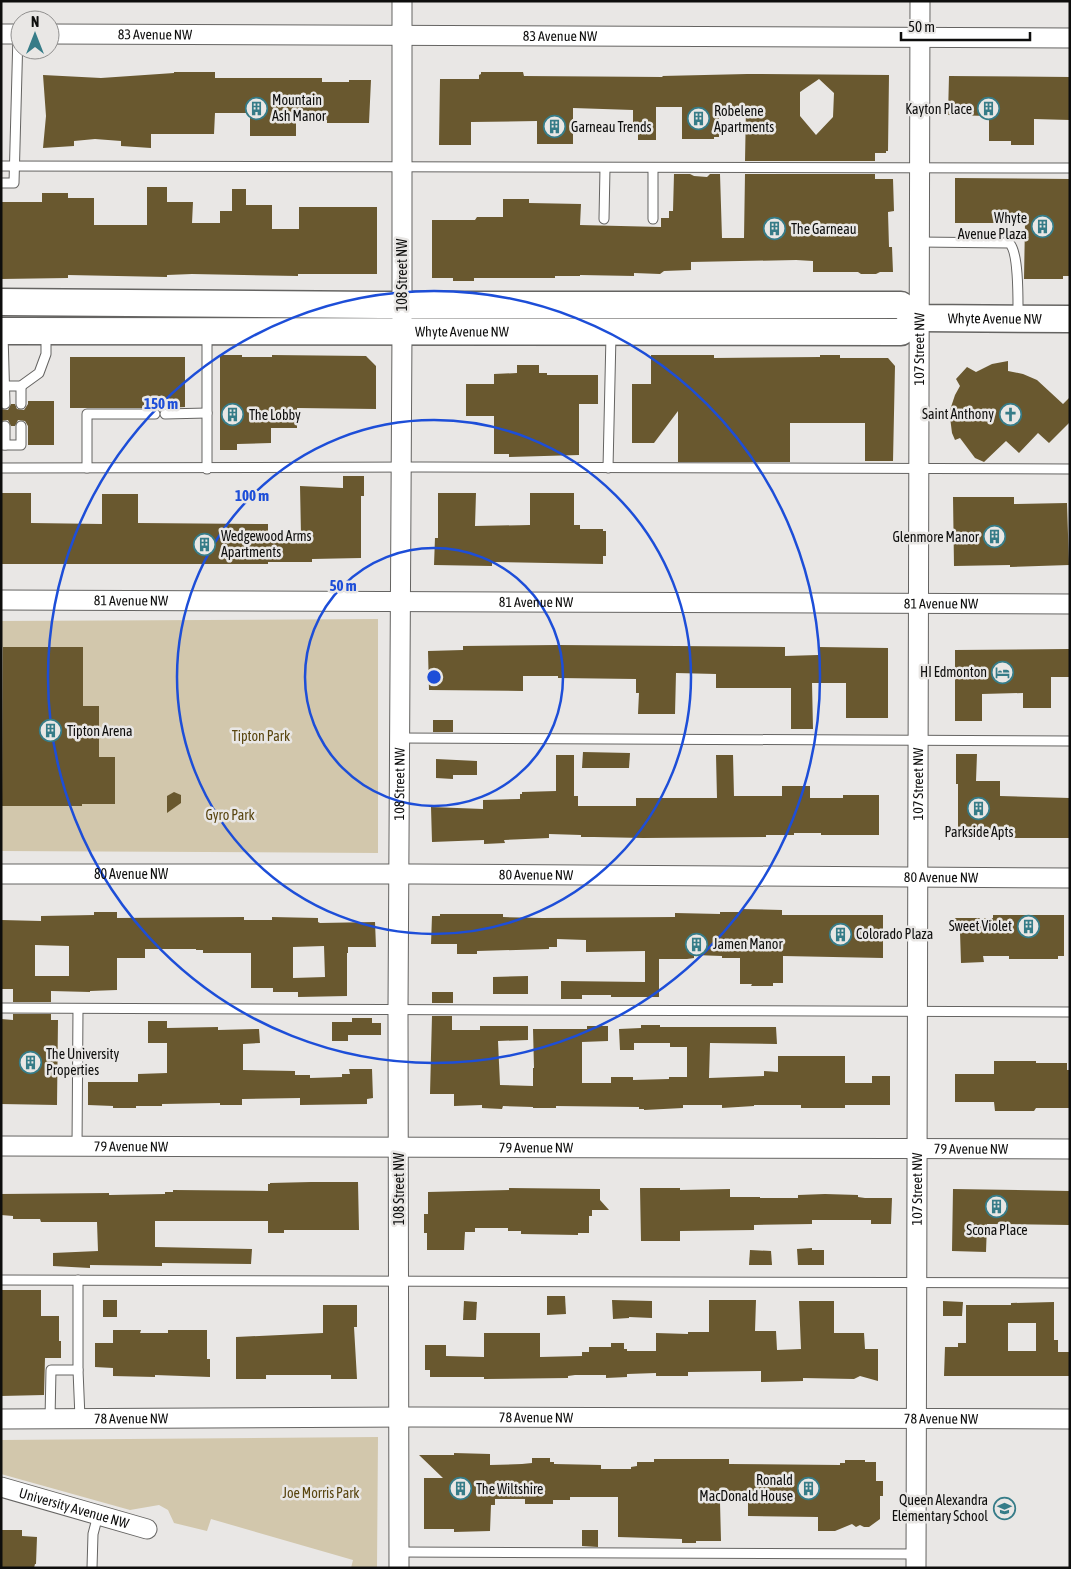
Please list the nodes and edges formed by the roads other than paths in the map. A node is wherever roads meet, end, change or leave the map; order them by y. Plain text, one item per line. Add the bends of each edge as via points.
1 (402, 1) edge
2 (920, 1) edge
3 (60, 34) edge
4 (402, 36) junction
5 (920, 38) junction
6 (1070, 38) edge
7 (13, 60) edge
8 (1, 166) edge
9 (14, 166) junction
10 (402, 167) junction
11 (919, 167) junction
12 (605, 168) junction
13 (653, 168) junction
14 (1070, 168) edge
15 (1, 184) edge
16 (604, 219) dead end
17 (653, 219) dead end
18 (919, 242) junction
19 (1, 302) edge
20 (402, 305) junction
21 (611, 318) junction
22 (919, 318) junction
23 (1018, 318) junction
24 (1070, 319) edge
25 (2, 331) edge
26 (46, 331) junction
27 (207, 331) junction
28 (402, 331) junction
29 (3, 386) edge
30 (21, 386) junction
31 (4, 404) dead end
32 (21, 404) dead end
33 (207, 413) junction
34 (155, 414) dead end
35 (165, 414) dead end
36 (4, 426) dead end
37 (21, 426) dead end
38 (3, 445) edge
39 (401, 467) junction
40 (1, 468) edge
41 (87, 468) junction
42 (608, 468) junction
43 (207, 469) junction
44 (919, 469) junction
45 (1070, 470) edge
46 (1, 600) edge
47 (400, 602) junction
48 (919, 604) junction
49 (1070, 604) edge
50 (400, 738) junction
51 (919, 741) junction
52 (1070, 741) edge
53 (1, 874) edge
54 (400, 874) junction
55 (918, 878) junction
56 (1070, 878) edge
57 (1, 1008) edge
58 (78, 1009) junction
59 (398, 1010) junction
60 (918, 1012) junction
61 (1070, 1012) edge
62 (1, 1146) edge
63 (77, 1146) junction
64 (399, 1148) junction
65 (917, 1149) junction
66 (1070, 1149) edge
67 (1, 1280) edge
68 (78, 1280) junction
69 (399, 1282) junction
70 (917, 1283) junction
71 (1070, 1283) edge
72 (78, 1370) junction
73 (399, 1417) junction
74 (80, 1418) junction
75 (1, 1419) edge
76 (50, 1419) junction
77 (916, 1419) junction
78 (1070, 1419) edge
79 (1, 1487) edge
80 (98, 1515) junction
81 (147, 1529) dead end
82 (399, 1560) edge
83 (916, 1561) edge
84 (92, 1568) edge

1 - 4 street, 108 Street NW
2 - 5 street, 107 Street NW
3 - 4 street, 83 Avenue NW
4 - 5 street, 83 Avenue NW
4 - 10 street, 108 Street NW
5 - 6 street, 83 Avenue NW
5 - 11 street, 107 Street NW
7 - 9 lane
8 - 9 lane
9 - 10 lane
9 - 15 lane via 14,183
10 - 12 lane
10 - 20 street, 108 Street NW
11 - 13 lane
11 - 14 lane
11 - 18 street, 107 Street NW
12 - 13 lane
12 - 16 lane
13 - 17 lane
18 - 22 street, 107 Street NW
18 - 23 lane via 1013,246
19 - 20 main road, Whyte Avenue NW
20 - 21 main road, Whyte Avenue NW
20 - 28 street, 108 Street NW
21 - 22 main road, Whyte Avenue NW via 900,305
21 - 28 main road, Whyte Avenue NW
21 - 42 lane
22 - 23 main road, Whyte Avenue NW
22 - 44 street, 107 Street NW
23 - 24 main road, Whyte Avenue NW
25 - 26 main road, Whyte Avenue NW
25 - 29 lane
26 - 27 main road, Whyte Avenue NW
26 - 30 lane via 46,354 39,373
27 - 28 main road, Whyte Avenue NW
27 - 33 lane
28 - 39 street, 108 Street NW
29 - 30 lane
29 - 31 lane
30 - 32 lane
33 - 35 lane
33 - 43 lane
34 - 41 lane via 87,414
36 - 38 lane
37 - 38 lane via 21,445
39 - 42 lane
39 - 43 lane
39 - 47 street, 108 Street NW
40 - 41 lane
41 - 43 lane
42 - 44 lane
44 - 45 lane
44 - 48 street, 107 Street NW
46 - 47 street, 81 Avenue NW
47 - 48 street, 81 Avenue NW
47 - 50 street, 108 Street NW
48 - 49 street, 81 Avenue NW
48 - 51 street, 107 Street NW
50 - 51 lane
50 - 54 street, 108 Street NW
51 - 52 lane
51 - 55 street, 107 Street NW
53 - 54 street, 80 Avenue NW
54 - 55 street, 80 Avenue NW
54 - 59 street, 108 Street NW
55 - 56 street, 80 Avenue NW
55 - 60 street, 107 Street NW
57 - 58 lane
58 - 59 lane
58 - 63 lane
59 - 60 lane
59 - 64 street, 108 Street NW
60 - 61 lane
60 - 65 street, 107 Street NW
62 - 63 street, 79 Avenue NW
63 - 64 street, 79 Avenue NW
64 - 65 street, 79 Avenue NW
64 - 69 street, 108 Street NW
65 - 66 street, 79 Avenue NW
65 - 70 street, 107 Street NW
67 - 68 lane
68 - 69 lane
68 - 72 lane
69 - 70 lane
69 - 73 street, 108 Street NW
70 - 71 lane
70 - 77 street, 107 Street NW
72 - 74 lane
72 - 76 lane via 52,1370
73 - 74 street, 78 Avenue NW
73 - 77 street, 78 Avenue NW
73 - 82 street, 108 Street NW
74 - 76 street, 78 Avenue NW
75 - 76 street, 78 Avenue NW
77 - 78 street, 78 Avenue NW
77 - 83 street, 107 Street NW
79 - 80 street, University Avenue NW
80 - 81 street, University Avenue NW
80 - 84 lane via 92,1541
82 - 83 lane

